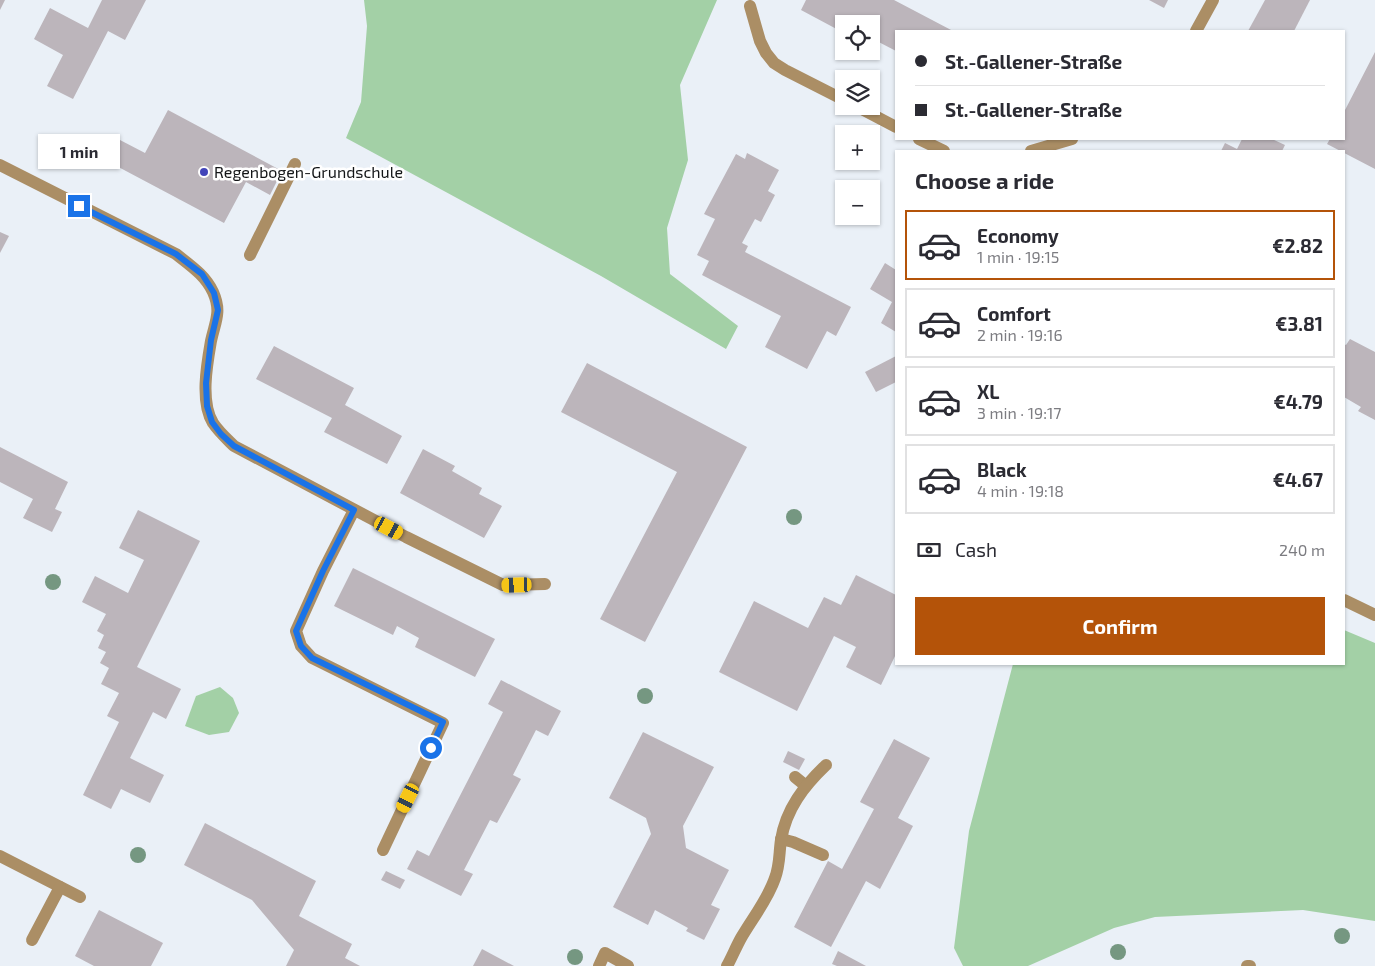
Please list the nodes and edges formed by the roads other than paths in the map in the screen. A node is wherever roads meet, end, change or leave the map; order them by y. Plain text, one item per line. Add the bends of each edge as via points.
1 (1213, 0) edge
2 (750, 6) dead end
3 (1197, 30) edge
4 (835, 95) edge
5 (873, 115) edge
6 (895, 126) edge
7 (921, 140) edge
8 (1069, 140) edge
9 (942, 150) edge
10 (1034, 150) edge
11 (295, 164) dead end
12 (0, 165) edge
13 (250, 255) dead end
14 (354, 510) junction
15 (545, 584) dead end
16 (1345, 601) edge
17 (1375, 616) edge
18 (826, 765) dead end
19 (795, 777) dead end
20 (806, 786) junction
21 (781, 839) junction
22 (383, 850) dead end
23 (823, 855) dead end
24 (0, 856) edge
25 (60, 887) junction
26 (80, 897) dead end
27 (32, 940) dead end
28 (599, 966) edge
29 (628, 966) edge
30 (727, 966) edge

1 - 3 street
2 - 4 street via 760,42 774,62
5 - 6 street
7 - 9 street
8 - 10 street
11 - 13 street
12 - 14 street via 176,254 202,274 214,293 218,310 206,383 207,406 212,422 234,446
14 - 15 street via 503,586
14 - 22 street via 296,631 301,646 312,658 443,722
16 - 17 street
18 - 20 street
19 - 20 street
20 - 21 street via 795,801
21 - 23 street
21 - 30 street via 775,880
24 - 25 street
25 - 26 street
25 - 27 street
28 - 29 street via 605,954

